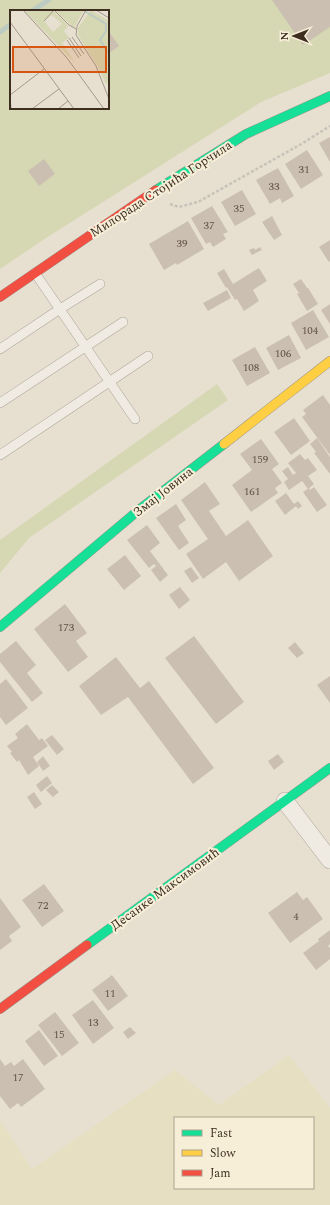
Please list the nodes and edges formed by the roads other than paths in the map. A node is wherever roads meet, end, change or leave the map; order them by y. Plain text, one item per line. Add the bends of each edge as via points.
1 (330, 96) edge
2 (35, 273) junction
3 (100, 284) dead end
4 (0, 297) edge
5 (60, 309) junction
6 (123, 322) dead end
7 (85, 346) junction
8 (0, 349) edge
9 (148, 356) dead end
10 (330, 361) edge
11 (109, 382) junction
12 (0, 403) edge
13 (135, 419) dead end
14 (0, 455) edge
15 (0, 628) edge
16 (330, 768) edge
17 (286, 801) junction
18 (330, 860) edge
19 (0, 1009) edge

1 - 2 street, Милорада Стојића Горчила via 246,134 163,185
2 - 4 street, Милорада Стојића Горчила
2 - 5 lane
3 - 5 lane
5 - 7 lane
5 - 8 lane
6 - 7 lane
7 - 11 lane
7 - 12 lane
9 - 11 lane
10 - 15 street, Змај Јовина via 140,509
11 - 13 lane
11 - 14 lane
16 - 17 street, Десанке Максимовић
17 - 18 street
17 - 19 street, Десанке Максимовић

